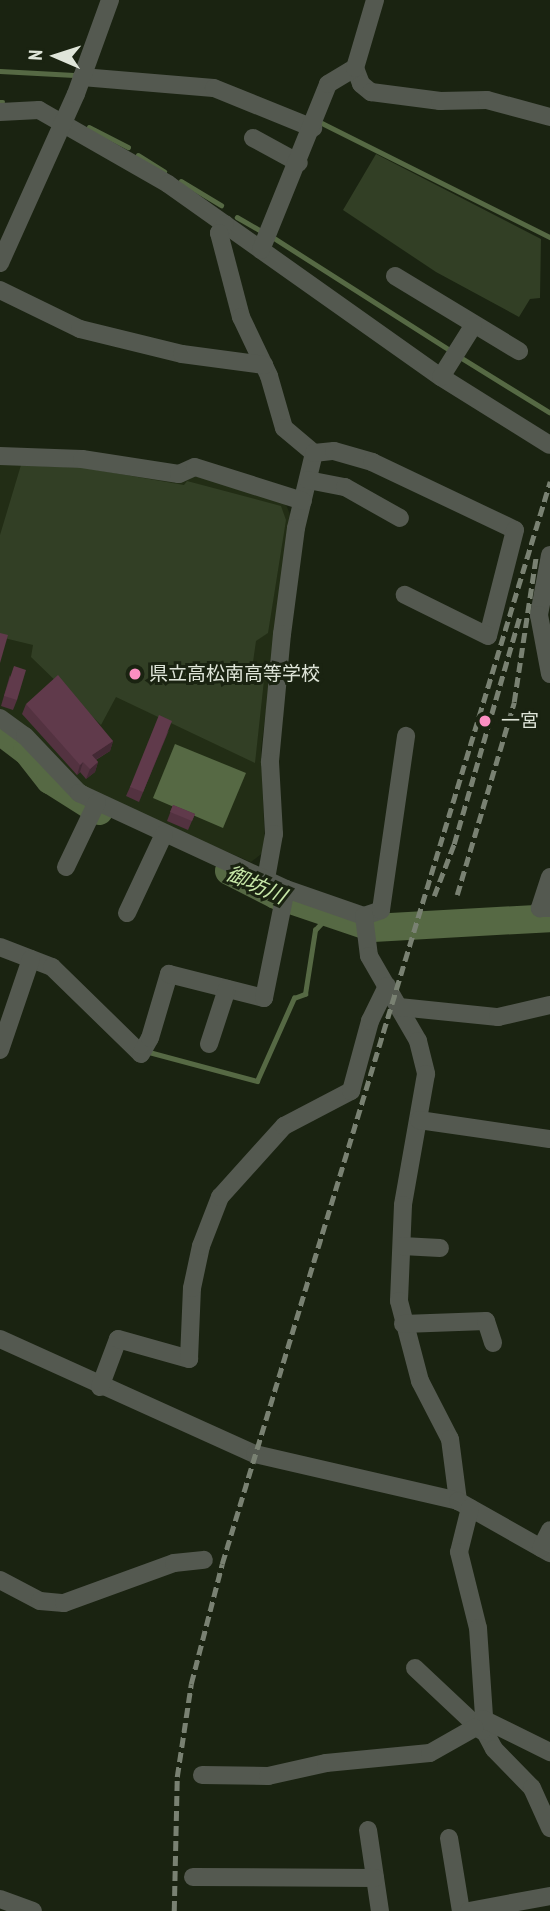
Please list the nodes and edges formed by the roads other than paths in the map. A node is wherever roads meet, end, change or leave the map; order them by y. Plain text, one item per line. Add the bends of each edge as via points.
1 (110, 0) edge
2 (375, 0) edge
3 (355, 68) junction
4 (82, 77) junction
5 (0, 112) edge
6 (550, 117) edge
7 (62, 123) junction
8 (313, 128) junction
9 (253, 138) dead end
10 (299, 163) junction
11 (225, 224) junction
12 (261, 250) junction
13 (0, 263) edge
14 (396, 276) dead end
15 (0, 290) edge
16 (473, 326) junction
17 (519, 351) dead end
18 (264, 365) junction
19 (441, 377) junction
20 (550, 445) edge
21 (314, 453) junction
22 (0, 456) edge
23 (308, 480) junction
24 (303, 501) junction
25 (400, 518) dead end
26 (550, 555) edge
27 (405, 595) dead end
28 (550, 674) edge
29 (0, 718) edge
30 (406, 736) dead end
31 (95, 808) junction
32 (161, 839) junction
33 (66, 867) dead end
34 (550, 877) edge
35 (266, 879) junction
36 (285, 896) junction
37 (550, 908) edge
38 (127, 913) dead end
39 (365, 921) junction
40 (0, 947) edge
41 (31, 959) junction
42 (387, 986) junction
43 (226, 989) junction
44 (550, 1005) edge
45 (399, 1007) junction
46 (7, 1008) edge
47 (209, 1044) dead end
48 (0, 1050) edge
49 (419, 1120) junction
50 (550, 1131) edge
51 (550, 1139) edge
52 (402, 1246) junction
53 (440, 1248) dead end
54 (403, 1324) junction
55 (0, 1339) edge
56 (493, 1343) dead end
57 (100, 1387) junction
58 (464, 1504) junction
59 (550, 1530) edge
60 (546, 1551) edge
61 (204, 1560) dead end
62 (0, 1580) edge
63 (415, 1668) dead end
64 (481, 1726) junction
65 (550, 1752) edge
66 (202, 1776) dead end
67 (550, 1828) edge
68 (368, 1830) dead end
69 (449, 1838) dead end
70 (194, 1877) dead end
71 (375, 1878) junction
72 (550, 1896) edge
73 (0, 1899) edge
74 (33, 1911) edge
75 (380, 1911) edge
76 (461, 1911) edge
77 (469, 1911) edge

1 - 4 street
2 - 3 street
3 - 6 street via 371,92 440,101 487,100
3 - 8 street via 328,84
4 - 7 street
4 - 8 street via 214,88
5 - 7 street via 39,110
7 - 11 street via 168,184
7 - 13 street
8 - 10 street
9 - 10 street
10 - 12 street
11 - 12 street
11 - 18 street via 219,233 241,317
12 - 19 street
14 - 16 street
15 - 18 street via 80,329 182,354
16 - 17 street
16 - 19 street
18 - 21 street via 284,428
19 - 20 street
21 - 23 street
21 - 27 street via 334,451 372,462 515,530 488,636
22 - 24 street via 82,459 179,474 195,467
23 - 24 street
23 - 25 street via 345,487
24 - 35 street via 282,634 271,762 274,834
26 - 28 street via 538,615
29 - 31 street via 26,736
30 - 39 street via 381,910
31 - 32 street
31 - 33 street
32 - 35 street
32 - 38 street
34 - 37 street via 540,908
35 - 36 street
36 - 39 street
36 - 43 street via 264,998
39 - 42 street via 369,956
40 - 41 street
41 - 43 street via 52,967 141,1054 169,974
41 - 46 street
42 - 45 street
42 - 57 street via 370,1021 351,1091 284,1126 220,1197 192,1288 189,1359 118,1339
43 - 47 street
44 - 45 street via 498,1017
45 - 49 street via 418,1041 426,1074
46 - 48 street
49 - 51 street
49 - 52 street via 403,1205
50 - 51 street
52 - 53 street
52 - 54 street via 399,1301
54 - 56 street via 486,1321
54 - 58 street via 420,1381 450,1439
55 - 57 street
57 - 58 street via 163,1410 255,1454
58 - 60 street
58 - 64 street via 459,1552 478,1628
59 - 60 street
61 - 62 street via 174,1563 64,1603 40,1601
63 - 64 street
64 - 65 street
64 - 66 street via 430,1753 326,1763 268,1776
64 - 67 street via 494,1749 532,1788
68 - 71 street
69 - 76 street
70 - 71 street
71 - 75 street
72 - 77 street
73 - 74 street

